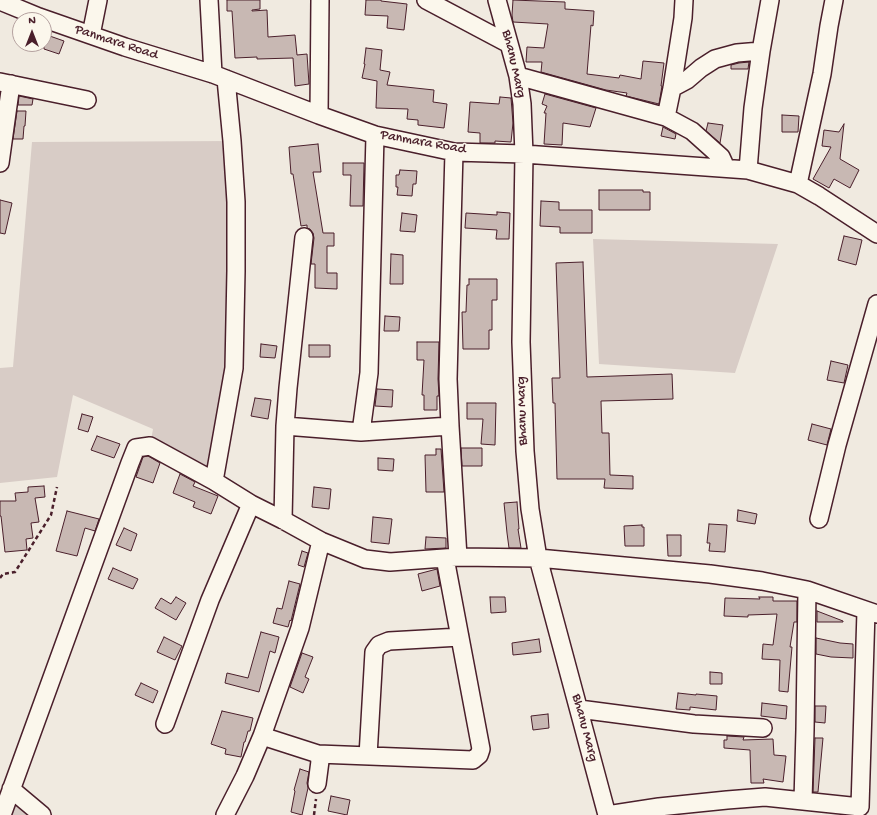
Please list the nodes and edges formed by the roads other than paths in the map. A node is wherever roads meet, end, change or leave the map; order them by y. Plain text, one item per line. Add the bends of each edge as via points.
1 (98, 0) edge
2 (208, 0) edge
3 (320, 0) edge
4 (426, 0) edge
5 (497, 0) edge
6 (684, 0) edge
7 (770, 0) edge
8 (834, 0) edge
9 (0, 1) edge
10 (39, 8) edge
11 (91, 35) junction
12 (509, 44) junction
13 (761, 51) junction
14 (220, 76) junction
15 (518, 76) junction
16 (5, 83) edge
17 (672, 88) junction
18 (87, 100) dead end
19 (319, 115) junction
20 (666, 117) junction
21 (375, 135) junction
22 (454, 152) junction
23 (524, 154) junction
24 (0, 163) edge
25 (726, 168) junction
26 (748, 170) junction
27 (798, 184) junction
28 (877, 234) edge
29 (304, 237) dead end
30 (877, 304) edge
31 (286, 426) junction
32 (450, 426) junction
33 (361, 432) junction
34 (214, 481) junction
35 (251, 504) junction
36 (819, 519) dead end
37 (283, 520) junction
38 (321, 541) junction
39 (451, 558) junction
40 (538, 558) junction
41 (807, 590) junction
42 (872, 612) edge
43 (460, 637) junction
44 (579, 709) junction
45 (165, 724) dead end
46 (763, 728) dead end
47 (262, 736) junction
48 (318, 754) junction
49 (368, 756) junction
50 (317, 784) dead end
51 (11, 789) junction
52 (803, 801) junction
53 (2, 815) edge
54 (42, 815) edge
55 (225, 815) edge
56 (607, 815) edge

1 - 11 street
2 - 14 street
3 - 19 street
4 - 12 street
5 - 12 street, Bhanu Marg
6 - 17 street
7 - 13 street
8 - 27 street via 822,74
9 - 10 street, Panmara Road
10 - 11 street, Panmara Road
11 - 14 street, Panmara Road
12 - 15 street, Bhanu Marg
13 - 17 street via 715,59
13 - 26 street
14 - 19 street, Panmara Road
14 - 34 street via 232,141 236,202 236,271 234,368
15 - 20 street
15 - 23 street, Bhanu Marg
16 - 18 street
16 - 24 street
17 - 20 street
19 - 21 street, Panmara Road
20 - 25 street via 692,131 721,157
21 - 22 street, Panmara Road
21 - 33 street via 369,373
22 - 23 street, Panmara Road
22 - 32 street via 448,378
23 - 25 street, Panmara Road
23 - 40 street, Bhanu Marg via 521,342 525,451 530,509
25 - 26 street, Panmara Road
26 - 27 street, Panmara Road
27 - 28 street, Panmara Road
29 - 31 street
30 - 36 street
31 - 33 street
31 - 37 street
32 - 33 street
32 - 39 street
34 - 35 street
34 - 51 street via 150,446 136,448
35 - 37 street
35 - 45 street via 210,600
37 - 38 street
38 - 39 street via 365,559 390,562
38 - 47 street via 300,628
39 - 40 street
39 - 43 street
40 - 41 street via 710,574
40 - 44 street, Bhanu Marg
41 - 42 street
41 - 52 street
42 - 52 street via 860,807
43 - 49 street via 389,641 379,644 374,652
43 - 49 street via 481,749 479,755 474,760
44 - 46 street via 694,724
44 - 56 street, Bhanu Marg
47 - 48 street
47 - 55 street
48 - 49 street
48 - 50 street via 320,761
51 - 53 street
51 - 54 street
52 - 56 street via 765,797 659,807

